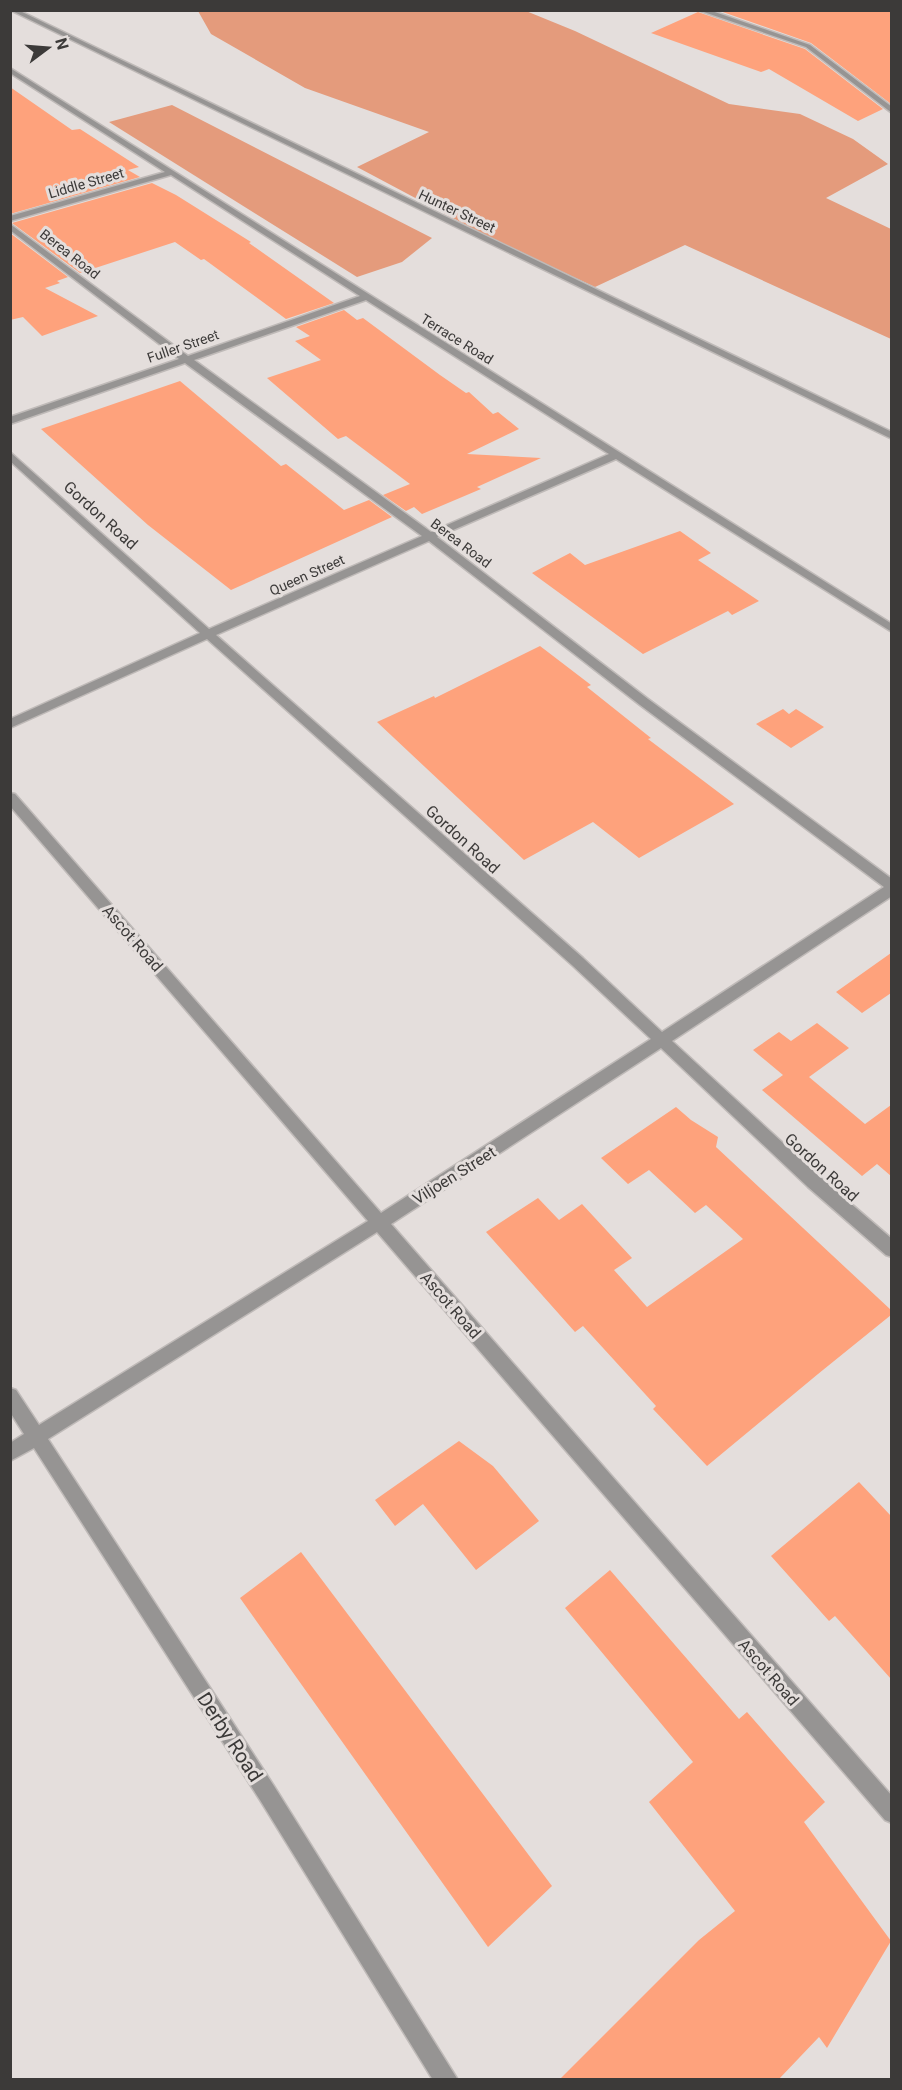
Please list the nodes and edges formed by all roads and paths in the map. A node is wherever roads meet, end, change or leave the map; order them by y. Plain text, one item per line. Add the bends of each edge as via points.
1 (12, 10) edge
2 (701, 10) edge
3 (10, 70) edge
4 (891, 111) edge
5 (170, 173) junction
6 (10, 219) edge
7 (10, 226) edge
8 (365, 297) junction
9 (188, 359) junction
10 (10, 421) edge
11 (891, 436) edge
12 (10, 455) edge
13 (616, 455) junction
14 (430, 537) junction
15 (891, 629) edge
16 (208, 634) junction
17 (10, 724) edge
18 (10, 797) edge
19 (891, 887) edge
20 (661, 1040) junction
21 (380, 1222) junction
22 (891, 1251) edge
23 (10, 1396) edge
24 (36, 1437) junction
25 (10, 1453) edge
26 (891, 1813) edge
27 (447, 2079) edge

1 - 11 street, Hunter Street
2 - 4 street via 808,46
3 - 5 street, Terrace Road
5 - 6 street, Liddle Street
5 - 8 street, Terrace Road
7 - 9 street, Berea Road
8 - 9 street, Fuller Street
8 - 13 street, Terrace Road
9 - 10 street, Fuller Street
9 - 14 street, Berea Road
12 - 16 street, Gordon Road
13 - 14 street, Queen Street
13 - 15 street, Terrace Road
14 - 16 street, Queen Street
14 - 19 street, Berea Road
16 - 17 street, Queen Street
16 - 20 street, Gordon Road
18 - 21 street, Ascot Road
19 - 20 street, Viljoen Street
20 - 21 street, Viljoen Street
20 - 22 street, Gordon Road
21 - 24 street, Viljoen Street
21 - 26 street, Ascot Road
23 - 24 street, Derby Road
24 - 25 street, Viljoen Street
24 - 27 street, Derby Road

